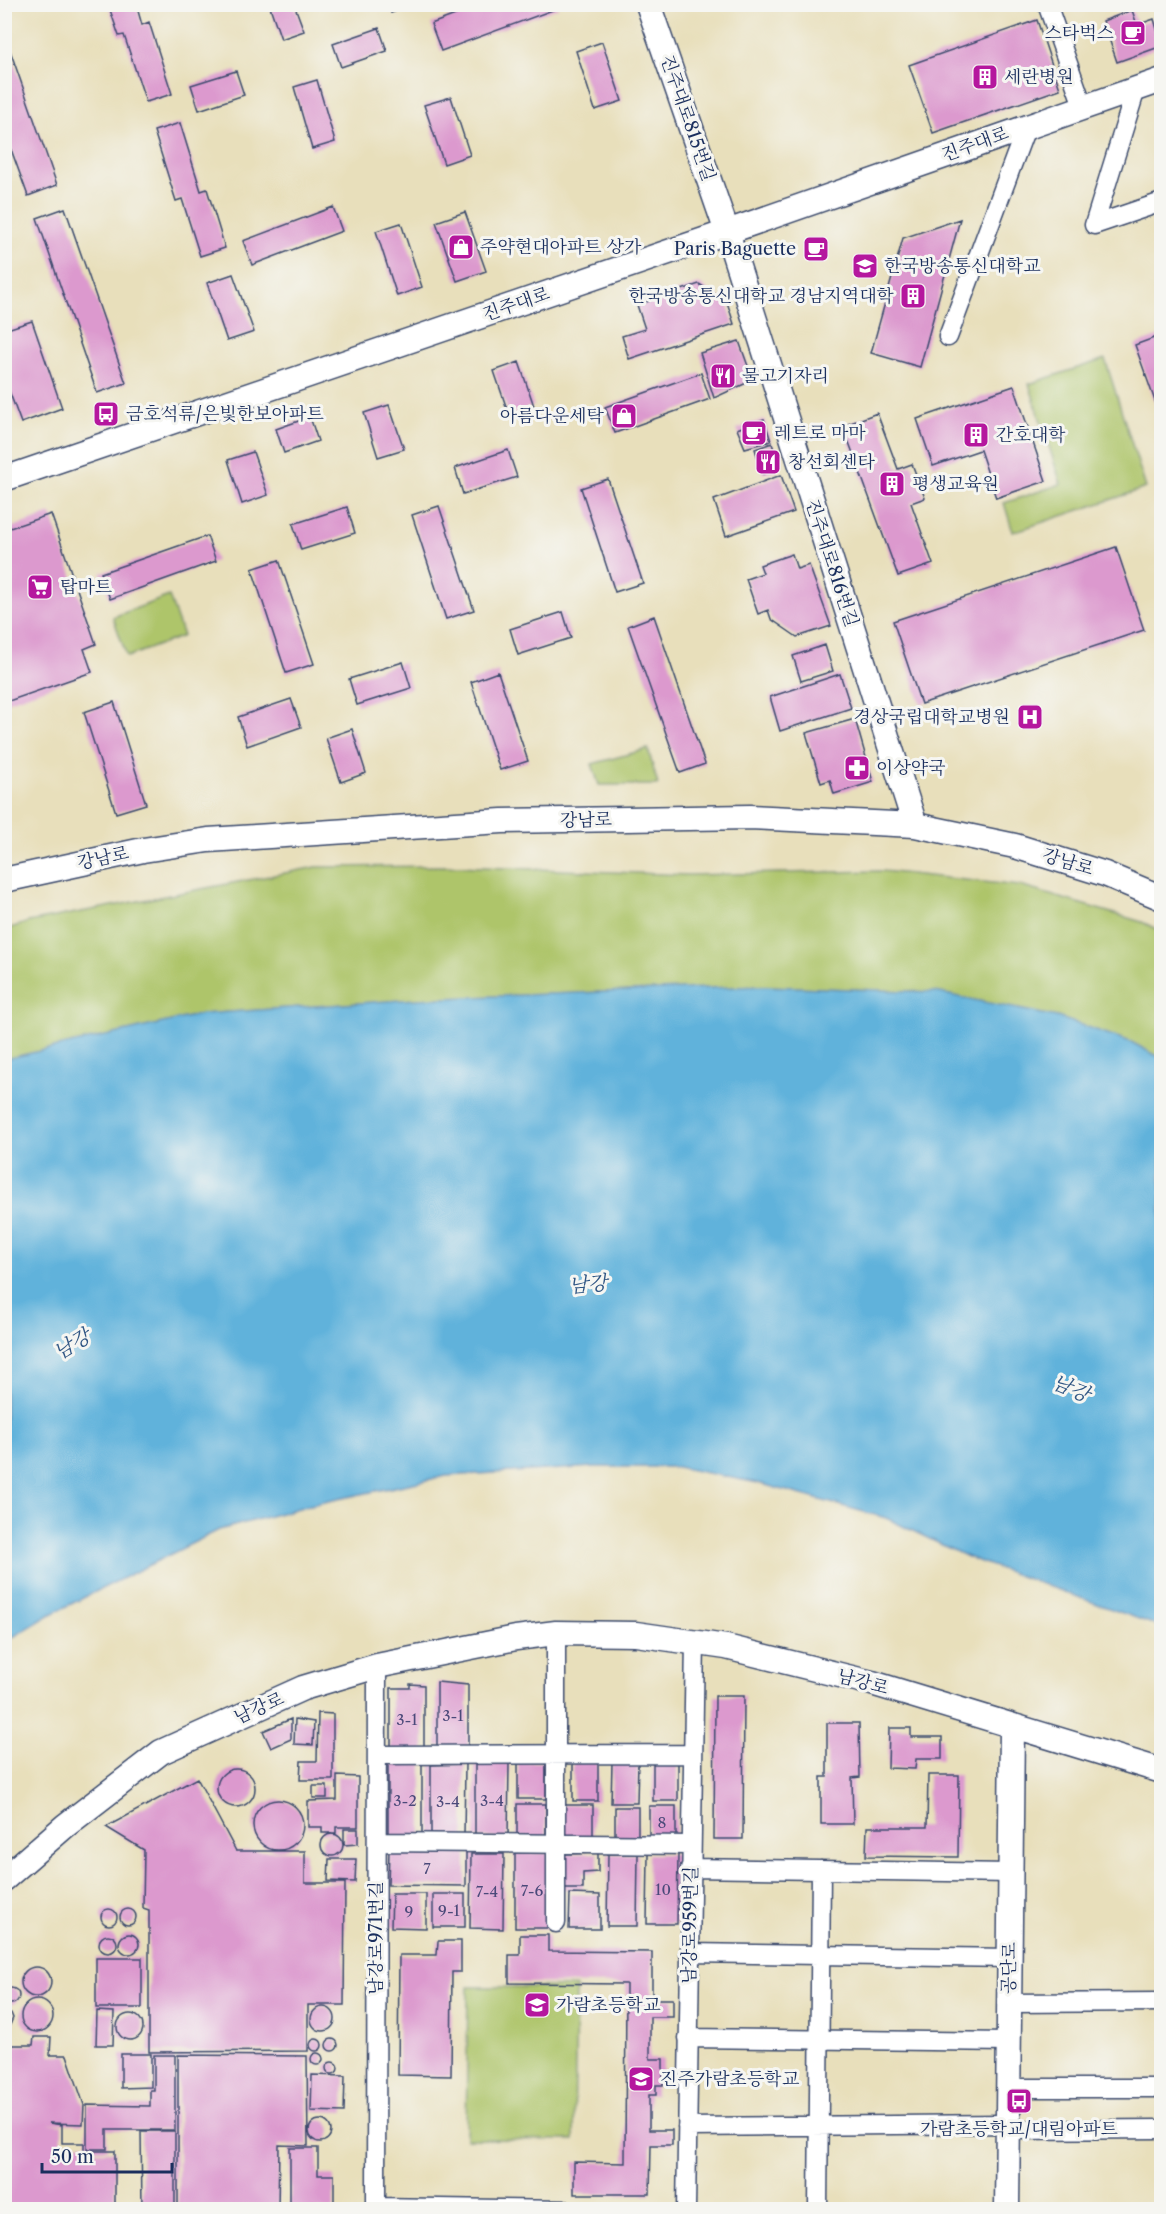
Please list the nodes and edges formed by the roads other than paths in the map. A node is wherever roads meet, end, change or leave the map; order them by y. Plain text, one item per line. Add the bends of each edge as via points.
1 (648, 4) edge
2 (1047, 4) edge
3 (1161, 80) edge
4 (1136, 89) junction
5 (1083, 106) junction
6 (1027, 125) junction
7 (1161, 202) edge
8 (727, 232) junction
9 (948, 337) dead end
10 (4, 479) edge
11 (915, 825) junction
12 (4, 880) edge
13 (1161, 898) edge
14 (556, 1633) junction
15 (695, 1640) junction
16 (377, 1666) junction
17 (1012, 1727) junction
18 (692, 1754) junction
19 (377, 1755) junction
20 (556, 1755) junction
21 (1161, 1771) edge
22 (376, 1842) junction
23 (556, 1844) junction
24 (691, 1845) junction
25 (690, 1868) junction
26 (821, 1870) junction
27 (1010, 1873) junction
28 (4, 1879) edge
29 (556, 1923) dead end
30 (689, 1953) junction
31 (820, 1955) junction
32 (1009, 1958) junction
33 (1161, 2002) edge
34 (1008, 2003) junction
35 (688, 2038) junction
36 (819, 2040) junction
37 (1008, 2042) junction
38 (1007, 2088) junction
39 (1161, 2088) edge
40 (819, 2126) junction
41 (687, 2127) junction
42 (1007, 2127) junction
43 (1161, 2129) edge
44 (376, 2208) edge
45 (564, 2210) edge
46 (686, 2210) edge
47 (818, 2210) edge
48 (1007, 2210) edge

1 - 8 street, 진주대로815번길
2 - 5 street
3 - 4 street, 진주대로
4 - 5 street, 진주대로
4 - 7 street via 1094,225
5 - 6 street, 진주대로
6 - 8 street, 진주대로
6 - 9 street, 진주대로
8 - 10 street, 진주대로
8 - 11 street, 진주대로816번길
11 - 12 street, 강남로 via 750,817 423,825 207,840
11 - 13 street, 강남로 via 1015,846 1104,874
14 - 15 street, 남강로 via 636,1634
14 - 16 street, 남강로
14 - 20 street
15 - 17 street, 남강로 via 872,1683
15 - 18 street, 남강로959번길
16 - 19 street, 남강로971번길
16 - 28 street, 남강로 via 303,1688 161,1752
17 - 21 street, 남강로
17 - 27 street, 공단로
18 - 20 street
18 - 24 street, 남강로959번길
19 - 20 street
19 - 22 street, 남강로971번길
20 - 23 street
22 - 23 street
22 - 44 street, 남강로971번길
23 - 24 street
23 - 29 street
24 - 25 street, 남강로959번길
25 - 26 street
25 - 30 street, 남강로959번길
26 - 27 street
26 - 31 street
27 - 32 street, 공단로
30 - 31 street
30 - 35 street, 남강로959번길
31 - 32 street
31 - 36 street
32 - 34 street, 공단로
33 - 34 street
34 - 37 street, 공단로
35 - 36 street
35 - 41 street, 남강로959번길
36 - 37 street
36 - 40 street
37 - 38 street, 공단로
38 - 39 street
38 - 42 street, 공단로
40 - 41 street
40 - 42 street
40 - 47 street
41 - 46 street, 남강로959번길
42 - 43 street
42 - 48 street, 공단로
44 - 45 street

